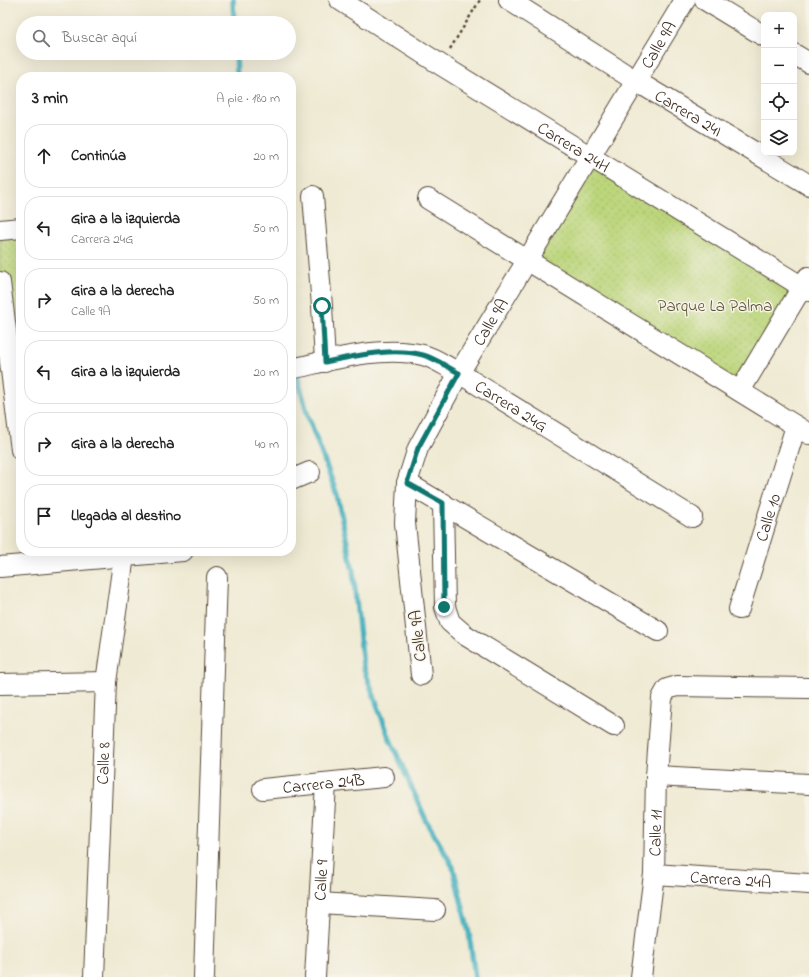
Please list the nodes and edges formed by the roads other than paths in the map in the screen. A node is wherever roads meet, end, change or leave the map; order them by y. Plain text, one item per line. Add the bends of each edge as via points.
1 (340, 0) edge
2 (509, 0) edge
3 (685, 0) edge
4 (705, 0) edge
5 (761, 34) edge
6 (797, 56) edge
7 (809, 63) edge
8 (636, 80) junction
9 (590, 157) junction
10 (809, 185) edge
11 (313, 196) dead end
12 (428, 199) dead end
13 (16, 228) edge
14 (0, 230) edge
15 (528, 260) junction
16 (0, 282) edge
17 (807, 285) edge
18 (325, 362) junction
19 (296, 369) edge
20 (459, 373) junction
21 (740, 392) junction
22 (12, 400) edge
23 (16, 422) edge
24 (802, 430) edge
25 (310, 472) dead end
26 (296, 478) edge
27 (407, 483) junction
28 (443, 503) junction
29 (692, 517) dead end
30 (64, 556) edge
31 (124, 556) edge
32 (34, 557) edge
33 (0, 567) edge
34 (217, 577) dead end
35 (739, 609) dead end
36 (658, 631) dead end
37 (421, 675) dead end
38 (106, 682) junction
39 (0, 684) edge
40 (809, 688) edge
41 (614, 726) dead end
42 (656, 776) junction
43 (384, 777) dead end
44 (326, 783) junction
45 (809, 784) edge
46 (263, 790) dead end
47 (654, 874) junction
48 (809, 884) edge
49 (319, 903) junction
50 (435, 910) dead end
51 (94, 977) edge
52 (204, 977) edge
53 (314, 977) edge
54 (641, 977) edge

1 - 9 street, Carrera 24H
2 - 8 street, Carrera 24I
3 - 8 street, Calle 9A
4 - 5 street
6 - 7 street
8 - 9 street, Calle 9A
8 - 10 street, Carrera 24I
9 - 15 street, Calle 9A
9 - 17 street, Carrera 24H
11 - 18 street
12 - 15 street
13 - 14 street
15 - 20 street, Calle 9A
15 - 21 street
16 - 22 street
17 - 21 street
18 - 19 street, Carrera 24G
18 - 20 street, Carrera 24G via 394,351 424,355
20 - 27 street, Calle 9A via 418,448
20 - 29 street, Carrera 24G
21 - 24 street
22 - 23 street
24 - 35 street, Calle 10
25 - 26 street
27 - 28 street
27 - 37 street, Calle 9A via 405,523
28 - 36 street
28 - 41 street via 444,607 450,622 465,635
30 - 32 street
31 - 38 street, Calle 8
32 - 33 street
34 - 52 street
38 - 39 street
38 - 51 street, Calle 8
40 - 42 street, Calle 11 via 677,686 667,689 662,698
42 - 45 street
42 - 47 street, Calle 11
43 - 44 street, Carrera 24B
44 - 46 street, Carrera 24B
44 - 49 street, Calle 9
47 - 48 street, Carrera 24A
47 - 54 street, Calle 11
49 - 50 street
49 - 53 street, Calle 9

